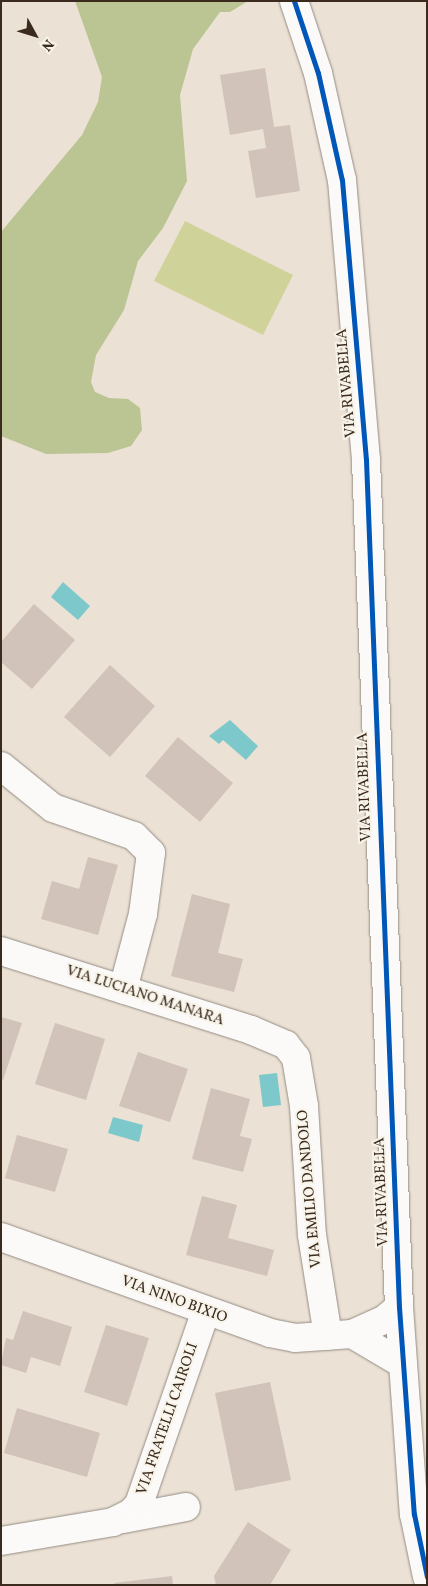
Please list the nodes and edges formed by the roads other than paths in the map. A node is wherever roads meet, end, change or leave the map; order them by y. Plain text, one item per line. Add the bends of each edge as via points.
1 (294, 1) edge
2 (1, 766) edge
3 (1, 951) edge
4 (124, 989) junction
5 (286, 1045) joint
6 (1, 1237) edge
7 (399, 1307) junction
8 (206, 1310) junction
9 (340, 1335) junction
10 (403, 1364) junction
11 (186, 1507) dead end
12 (122, 1519) junction
13 (1, 1541) edge
14 (427, 1577) edge

1 - 7 street, VIA RIVABELLA via 318,73 342,180 366,460
2 - 4 street via 53,808 134,836 152,853 147,895
3 - 4 street, VIA LUCIANO MANARA
4 - 5 street, VIA LUCIANO MANARA
5 - 9 street, VIA EMILIO DANDOLO via 296,1058 304,1106 312,1235
6 - 8 street, VIA NINO BIXIO
7 - 9 street, VIA NINO BIXIO via 385,1319
7 - 10 street, VIA RIVABELLA
8 - 9 street, VIA NINO BIXIO via 270,1333
8 - 12 street, VIA FRATELLI CAIROLI via 139,1504
9 - 10 street, VIA NINO BIXIO
10 - 14 street, VIA RIVABELLA via 414,1514
11 - 12 street
12 - 13 street

